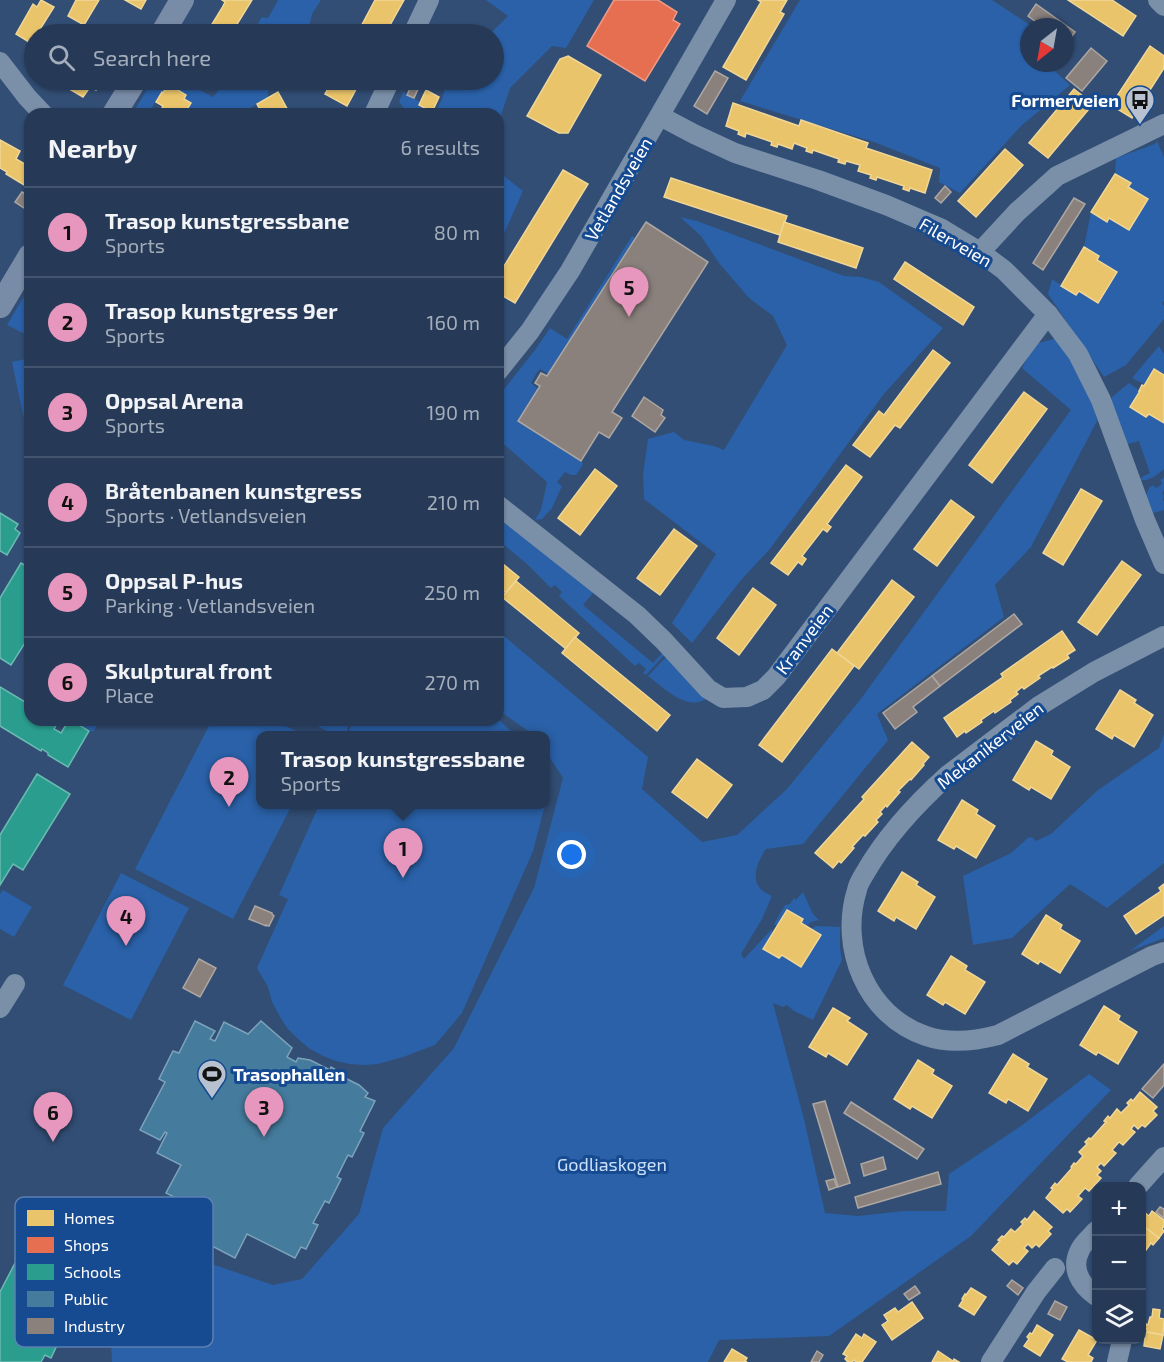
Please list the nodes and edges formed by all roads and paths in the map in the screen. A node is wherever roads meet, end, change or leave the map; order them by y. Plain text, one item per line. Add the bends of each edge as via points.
1 (182, 0) edge
2 (429, 0) edge
3 (726, 0) edge
4 (1158, 0) edge
5 (1164, 6) edge
6 (168, 24) edge
7 (417, 24) edge
8 (0, 62) edge
9 (129, 90) edge
10 (385, 90) edge
11 (37, 108) edge
12 (118, 108) edge
13 (377, 108) edge
14 (660, 116) junction
15 (1164, 124) edge
16 (980, 252) junction
17 (24, 266) edge
18 (0, 306) edge
19 (1048, 314) junction
20 (504, 364) edge
21 (504, 510) edge
22 (1164, 564) edge
23 (1164, 636) edge
24 (1164, 952) edge
25 (15, 984) dead end
26 (0, 1008) edge
27 (1164, 1157) edge
28 (1142, 1182) edge
29 (1092, 1236) edge
30 (1055, 1268) dead end
31 (1092, 1293) edge
32 (1121, 1344) edge
33 (991, 1362) edge
34 (1117, 1362) edge

1 - 6 main road
2 - 7 street
3 - 14 street, Vetlandsveien
4 - 5 street
8 - 11 street
9 - 12 main road
10 - 13 street
14 - 16 street, Filerveien via 735,153 886,205 942,229
14 - 20 street, Vetlandsveien via 570,272
15 - 16 street via 1057,176
16 - 19 street, Filerveien
17 - 18 main road
19 - 21 street, Kranveien via 776,677 763,690 747,697 723,698 708,689 637,615
19 - 22 street, Filerveien via 1078,354 1101,400
23 - 24 street, Mekanikerveien via 1039,706 938,784 871,862 857,887 850,918 856,961 877,1002 890,1017 937,1039 961,1041 998,1035
25 - 26 street
27 - 28 street
29 - 31 street via 1075,1262 1079,1278
30 - 33 street via 1035,1292
32 - 34 street

